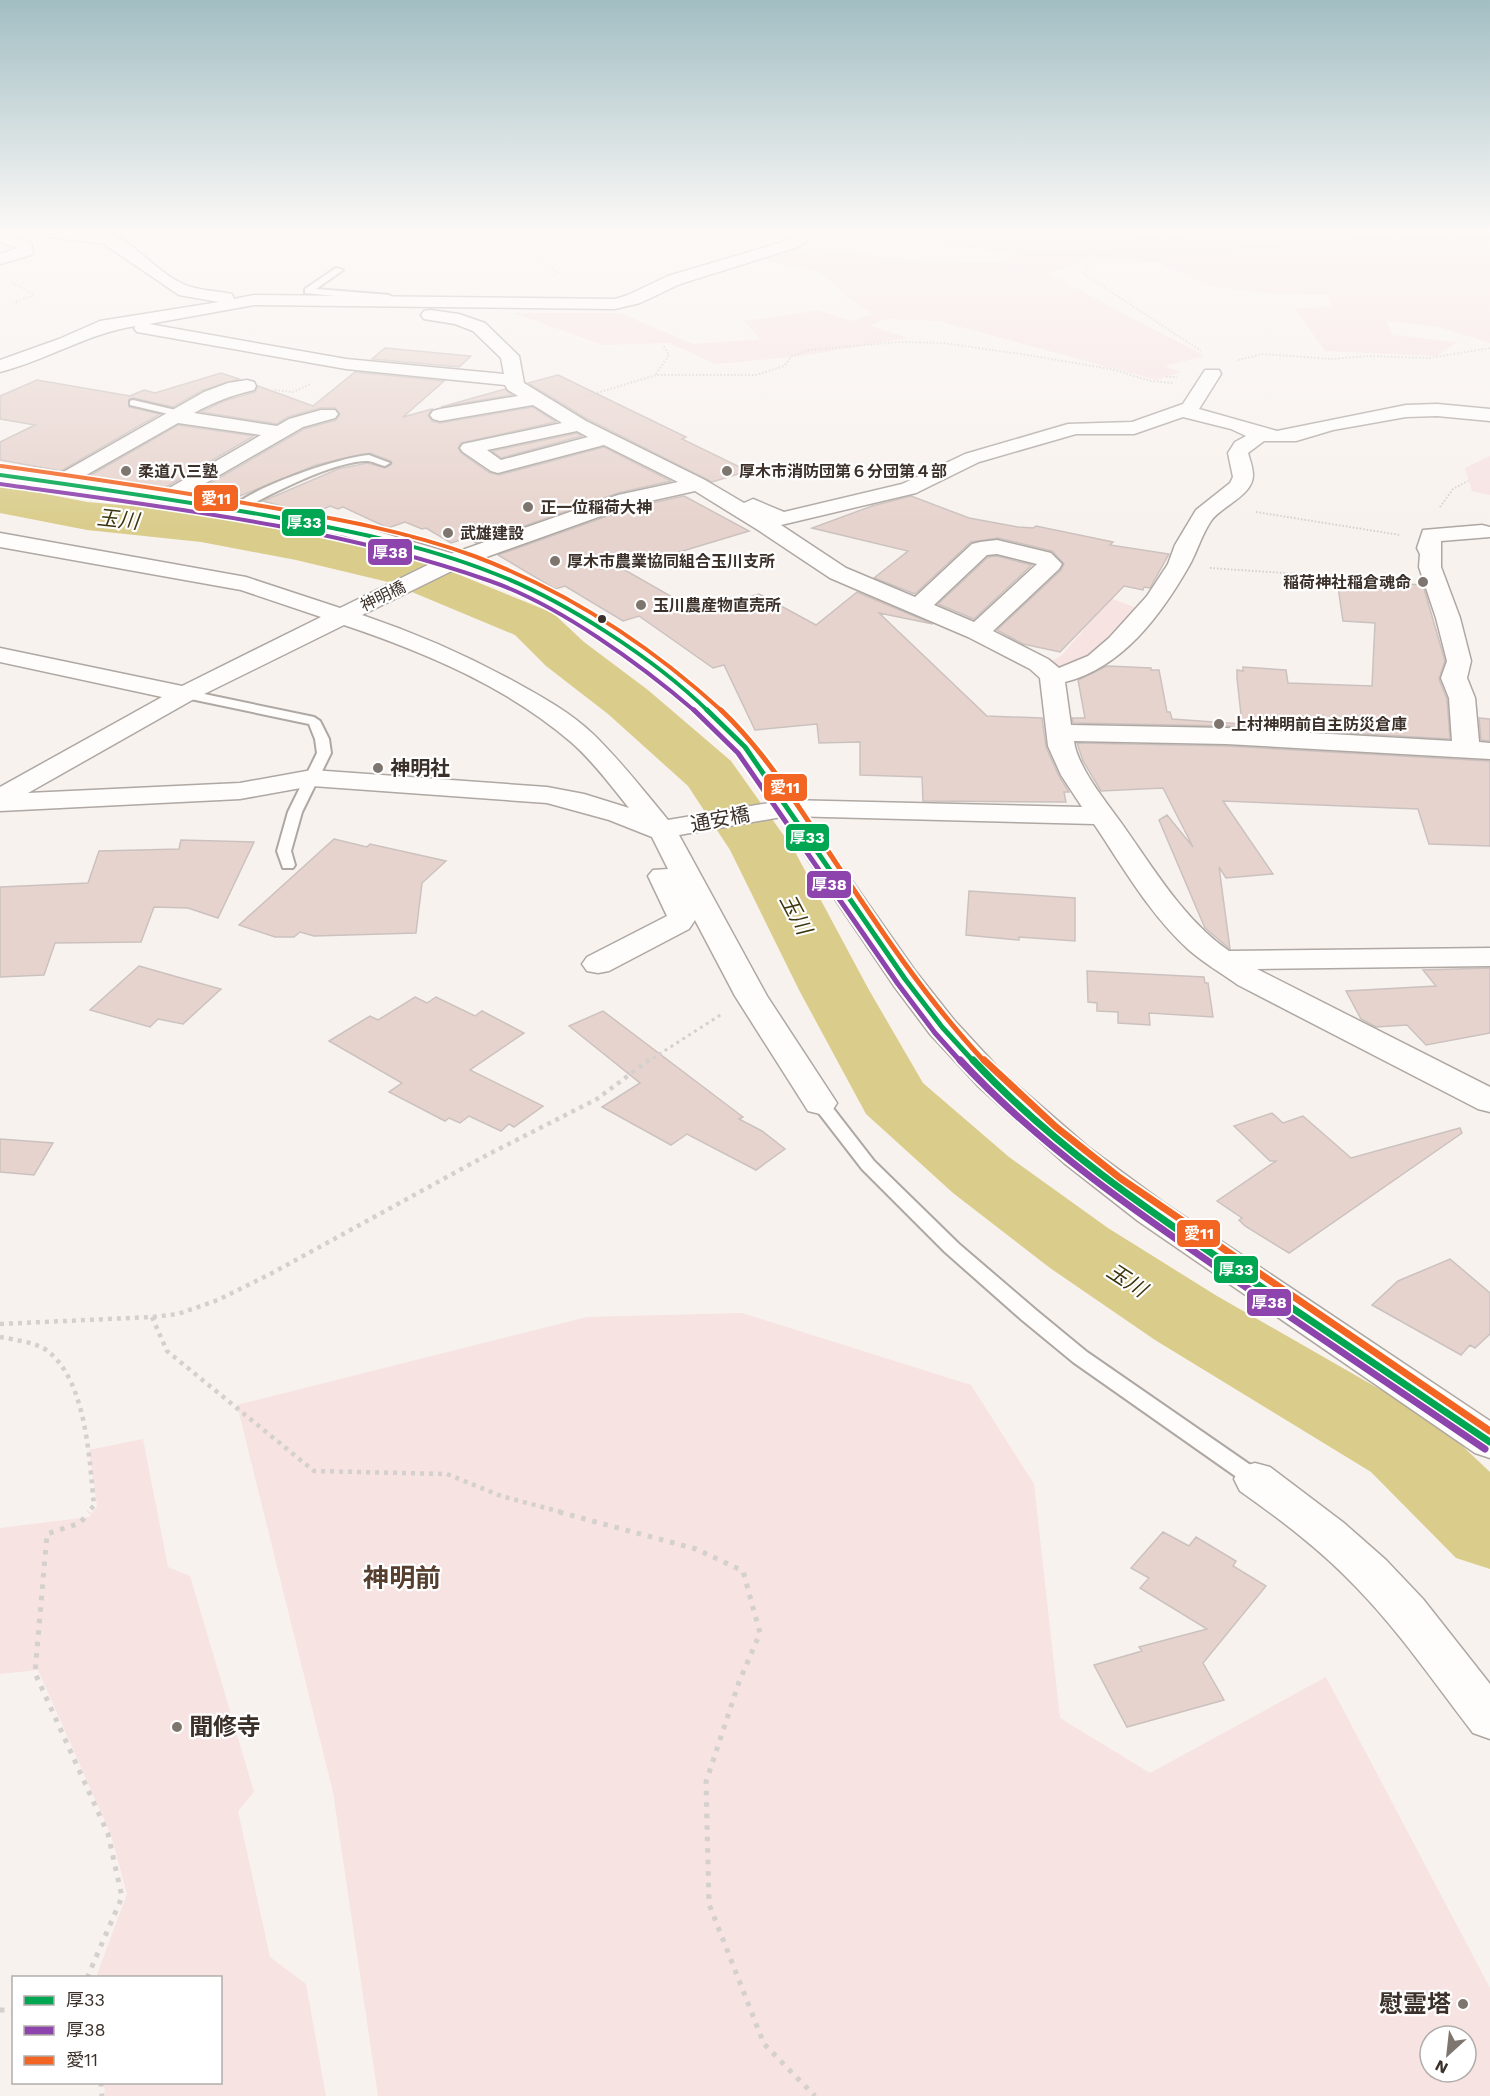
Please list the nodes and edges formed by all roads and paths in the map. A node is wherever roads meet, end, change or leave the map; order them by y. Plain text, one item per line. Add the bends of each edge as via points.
1 (97, 329) edge
2 (148, 329) edge
3 (481, 329) edge
4 (1168, 329) edge
5 (663, 345) dead end
6 (1490, 348) edge
7 (0, 366) edge
8 (656, 375) junction
9 (512, 380) junction
10 (1208, 380) junction
11 (247, 386) dead end
12 (133, 403) dead end
13 (542, 403) junction
14 (1183, 410) junction
15 (175, 414) junction
16 (328, 414) dead end
17 (440, 415) dead end
18 (1490, 415) edge
19 (579, 425) junction
20 (279, 432) junction
21 (1261, 435) junction
22 (608, 438) junction
23 (385, 463) dead end
24 (0, 475) edge
25 (58, 483) junction
26 (698, 484) junction
27 (720, 497) junction
28 (166, 498) junction
29 (1218, 505) junction
30 (236, 509) junction
31 (1482, 532) dead end
32 (1402, 535) dead end
33 (0, 540) edge
34 (451, 562) junction
35 (1179, 564) junction
36 (1413, 581) dead end
37 (917, 608) junction
38 (348, 613) junction
39 (977, 632) junction
40 (0, 655) edge
41 (1052, 676) junction
42 (185, 694) junction
43 (1059, 733) junction
44 (1478, 750) edge
45 (312, 778) junction
46 (0, 800) edge
47 (777, 809) junction
48 (1102, 816) junction
49 (667, 829) junction
50 (288, 865) dead end
51 (1490, 957) edge
52 (1221, 960) junction
53 (598, 964) dead end
54 (751, 996) junction
55 (1490, 1101) edge
56 (820, 1103) joint
57 (152, 1317) junction
58 (0, 1324) edge
59 (0, 1337) edge
60 (1490, 1442) edge
61 (1255, 1479) joint
62 (1490, 1719) edge
63 (87, 1976) edge
64 (815, 2096) edge

1 - 7 street
2 - 9 street via 346,364
3 - 9 street via 510,356
4 - 10 path via 1215,363
5 - 8 path via 669,355
6 - 10 path via 1429,358 1331,359 1263,354 1236,361
8 - 10 path via 756,375 784,366 792,356 809,350 923,342 1111,369 1151,381
8 - 13 path
9 - 13 street
10 - 14 street via 1190,408
11 - 15 street via 211,396
12 - 15 lane
13 - 17 street
13 - 19 street
14 - 21 street
14 - 27 street via 1134,428 1075,428 972,458 909,489 782,519 740,498
15 - 20 street
15 - 25 street
16 - 20 street
18 - 21 street via 1406,411 1296,435
19 - 22 street
19 - 22 street via 470,448 498,467
20 - 28 street
21 - 29 street via 1242,446 1238,453 1243,477 1239,486
22 - 26 street
23 - 30 lane via 369,458 350,460 285,483
24 - 25 street
25 - 28 street
26 - 27 street
26 - 34 street, 神明橋 via 626,500
27 - 37 street via 838,573
28 - 30 street
29 - 32 path
29 - 35 street via 1204,516
30 - 34 street via 347,530
31 - 44 street via 1431,535 1428,548 1430,567 1459,661 1454,678
33 - 38 street via 219,578
34 - 38 street, 神明橋
34 - 47 street via 494,573 558,603 659,670 746,747
35 - 36 path
35 - 41 street via 1156,600 1118,643 1097,661
37 - 39 street
37 - 39 street via 980,549 997,547 1043,558 1051,564
38 - 42 street, 神明橋
38 - 49 street via 457,660 545,709 582,738
39 - 41 street via 1039,664
40 - 42 street
41 - 43 street
42 - 45 lane via 314,721 324,753
42 - 46 street, 神明橋
43 - 44 street via 1226,736
43 - 48 street via 1075,776
45 - 46 street via 240,791
45 - 49 street via 547,795
45 - 50 lane via 305,787 284,850
47 - 48 street, 通安橋
47 - 49 street, 通安橋
47 - 60 street via 942,1027 1030,1116 1151,1212
48 - 52 street via 1175,916
49 - 53 street via 646,838 682,916 671,927
49 - 54 street via 664,833
51 - 52 street
52 - 55 street
54 - 56 street
54 - 57 path via 658,1053 597,1099 218,1300 178,1314
56 - 61 lane via 868,1165 952,1248 1029,1315 1080,1357
57 - 58 path
57 - 64 path via 167,1350 314,1471 447,1474 501,1496 696,1550 743,1571 760,1633 739,1682 706,1782 709,1904 764,2044
59 - 63 path via 47,1351 66,1374 82,1415 94,1505 80,1523 47,1534 35,1673 108,1834 122,1897
61 - 62 street via 1353,1556 1388,1592

